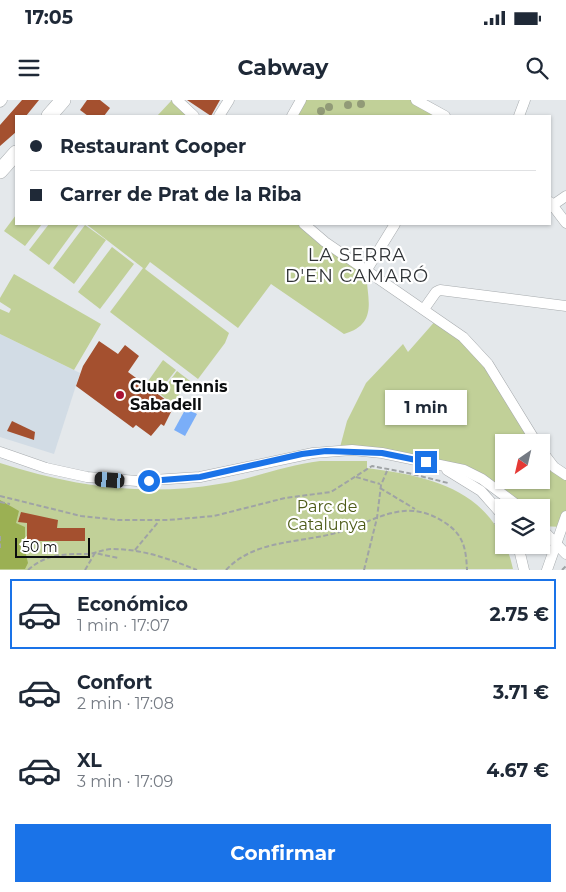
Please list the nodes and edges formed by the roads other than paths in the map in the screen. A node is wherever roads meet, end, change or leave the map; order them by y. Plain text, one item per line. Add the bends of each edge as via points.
1 (63, 100) edge
2 (177, 100) edge
3 (229, 100) edge
4 (301, 100) edge
5 (416, 100) edge
6 (525, 100) edge
7 (50, 115) edge
8 (193, 115) edge
9 (220, 115) edge
10 (293, 115) edge
11 (443, 115) edge
12 (519, 115) edge
13 (15, 154) edge
14 (0, 171) edge
15 (566, 196) edge
16 (551, 205) edge
17 (566, 223) edge
18 (305, 225) edge
19 (394, 225) edge
20 (366, 271) junction
21 (566, 306) edge
22 (424, 309) junction
23 (531, 434) edge
24 (0, 452) edge
25 (550, 462) edge
26 (442, 467) junction
27 (566, 475) edge
28 (509, 499) edge
29 (495, 505) edge
30 (566, 516) edge
31 (550, 527) edge
32 (562, 527) junction
33 (550, 537) edge
34 (555, 542) junction
35 (520, 554) edge
36 (566, 554) edge
37 (524, 570) edge
38 (547, 570) edge

1 - 7 street
2 - 8 street
3 - 9 street
4 - 10 street
5 - 11 street
6 - 12 street
13 - 14 street
15 - 16 street
16 - 17 street
18 - 20 street
19 - 20 street
20 - 22 street
21 - 22 street via 440,290
22 - 23 street via 463,337 488,364
24 - 26 street via 46,468 87,477 137,481 200,477 326,451 382,453
25 - 27 street
26 - 28 street via 464,470
26 - 29 street via 481,491
30 - 32 street
31 - 32 street
32 - 34 street
33 - 34 street
34 - 36 street
34 - 38 street
35 - 37 street

